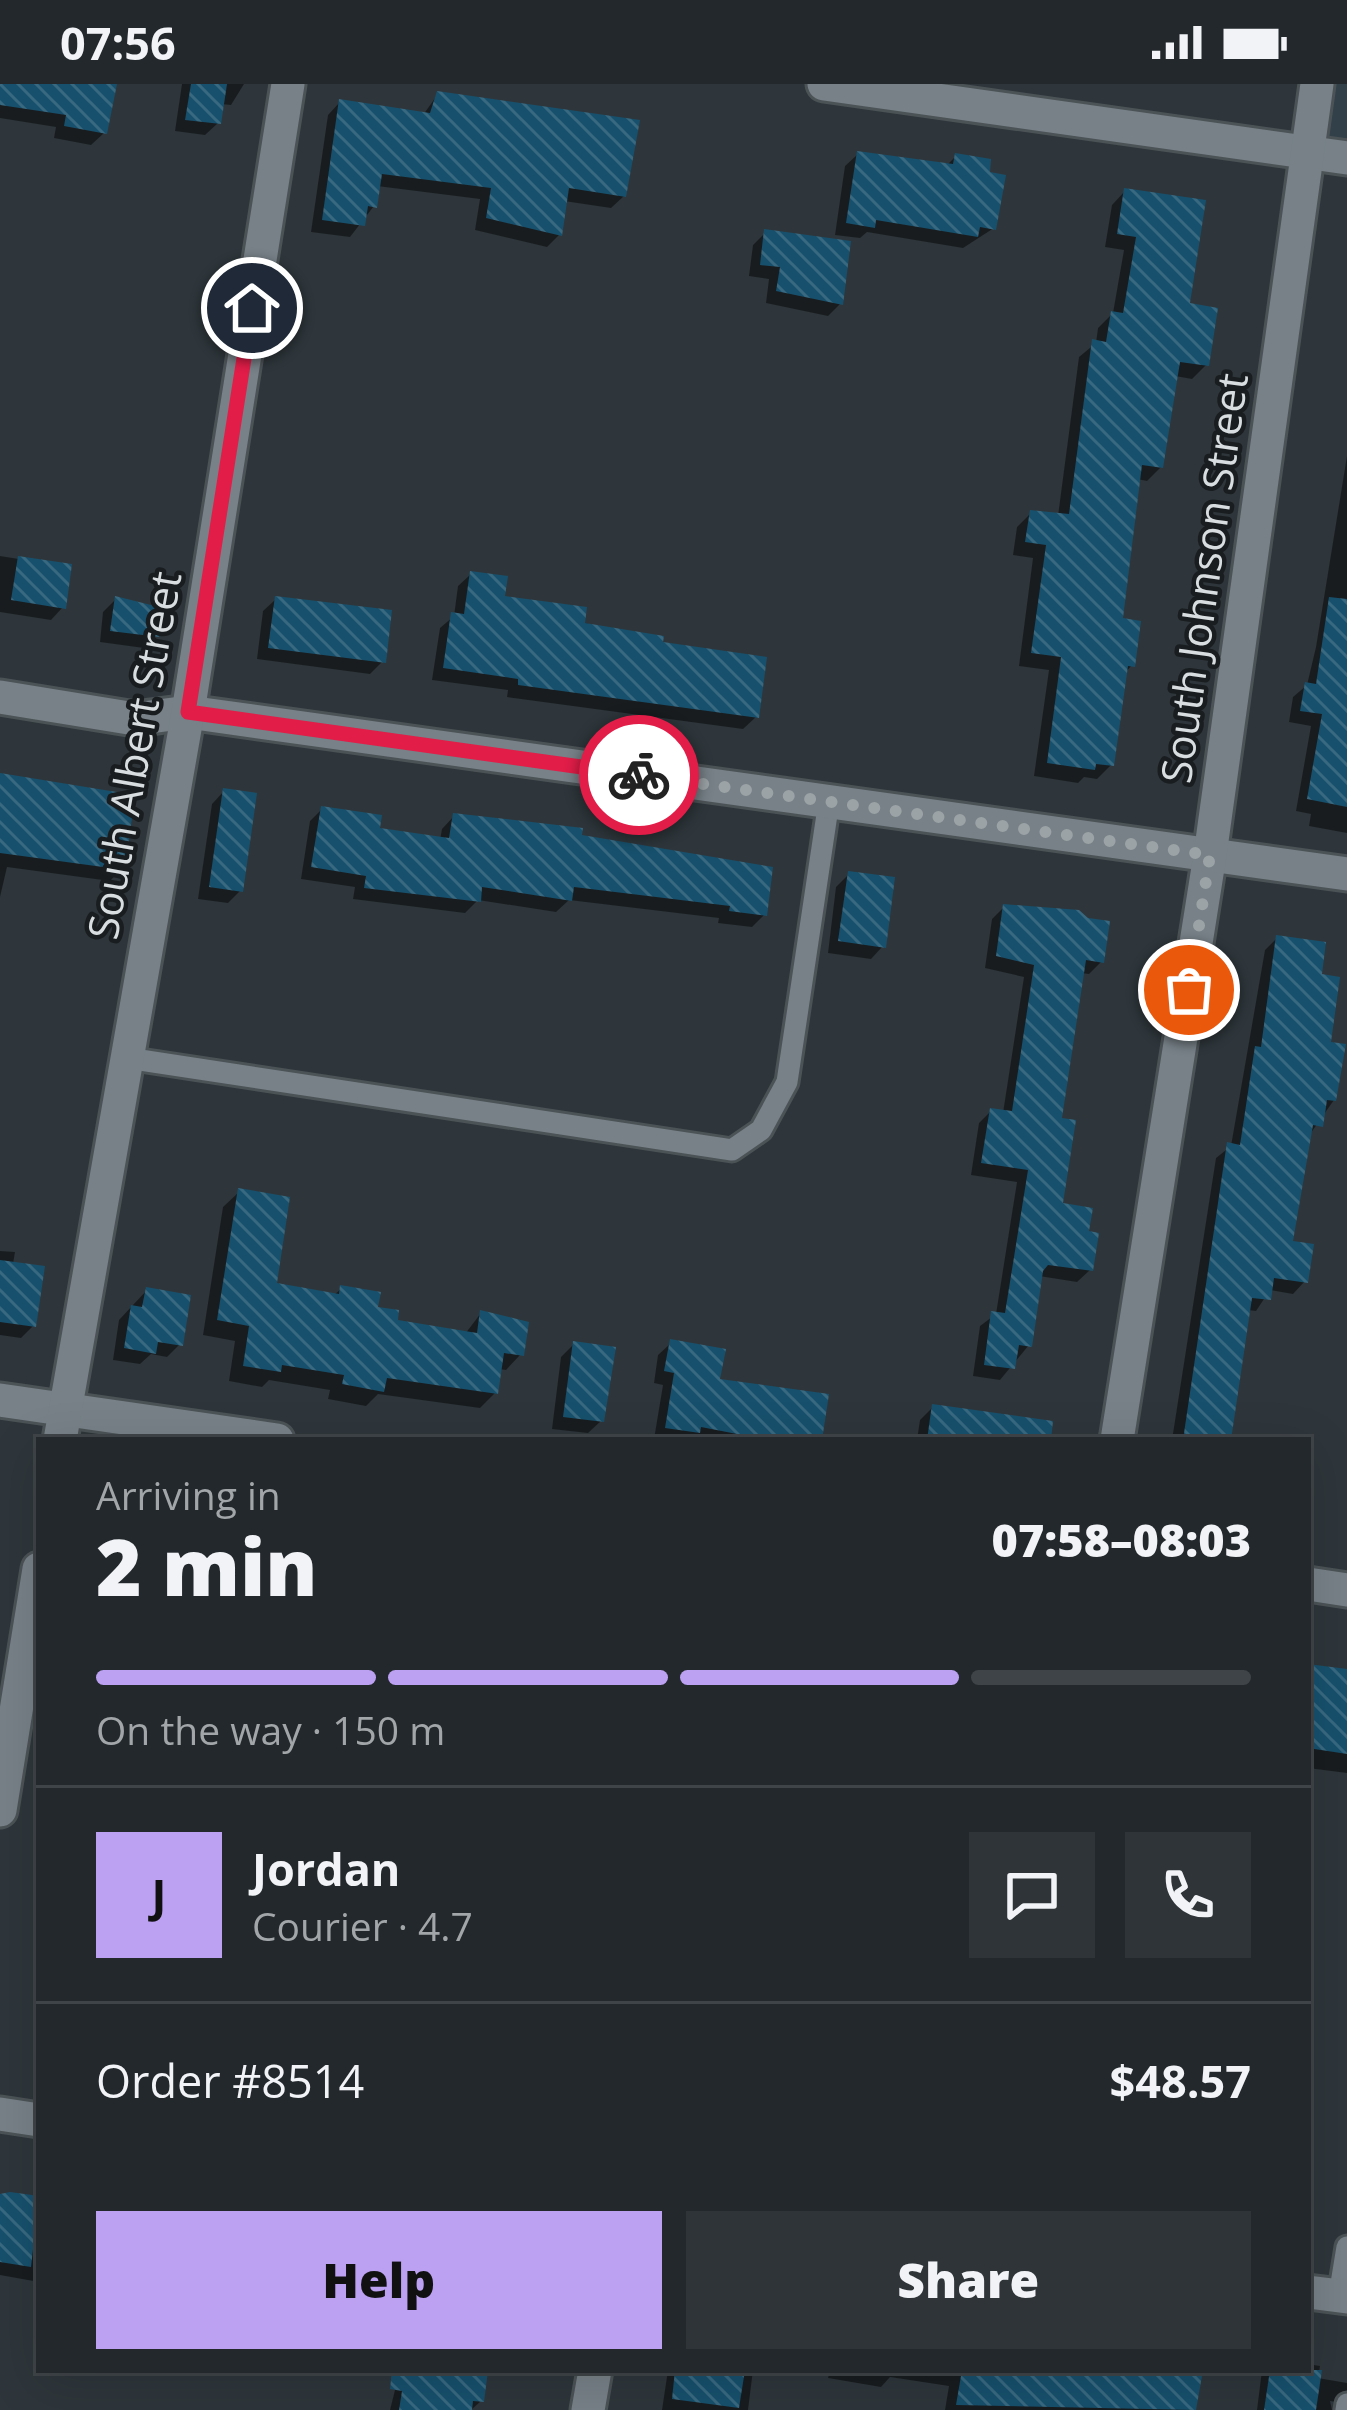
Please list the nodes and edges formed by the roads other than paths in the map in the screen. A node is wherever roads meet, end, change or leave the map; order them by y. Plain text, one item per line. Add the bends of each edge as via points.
1 (288, 84) edge
2 (824, 84) edge
3 (1317, 84) edge
4 (1307, 152) junction
5 (1347, 158) edge
6 (0, 697) edge
7 (188, 712) junction
8 (829, 801) junction
9 (1210, 855) junction
10 (1347, 874) edge
11 (127, 1058) junction
12 (0, 1400) edge
13 (62, 1425) edge
14 (234, 1437) edge
15 (1117, 1437) edge
16 (1311, 1585) edge
17 (36, 1588) edge
18 (1347, 1590) edge
19 (0, 1810) edge
20 (0, 2114) edge
21 (36, 2120) edge
22 (1347, 2247) edge
23 (1331, 2295) edge
24 (594, 2373) edge
25 (588, 2410) edge

1 - 7 street, South Albert Street
2 - 4 street
3 - 4 street, South Johnson Street
4 - 5 street
4 - 9 street, South Johnson Street
6 - 7 street via 135,718
7 - 8 street
7 - 11 street, South Albert Street
8 - 9 street
8 - 11 lane via 787,1082 761,1130 732,1150
9 - 10 street
9 - 15 street, South Johnson Street
11 - 13 street, South Albert Street
12 - 13 street
13 - 14 street
16 - 18 street
17 - 19 street
20 - 21 street
22 - 23 lane
24 - 25 street

